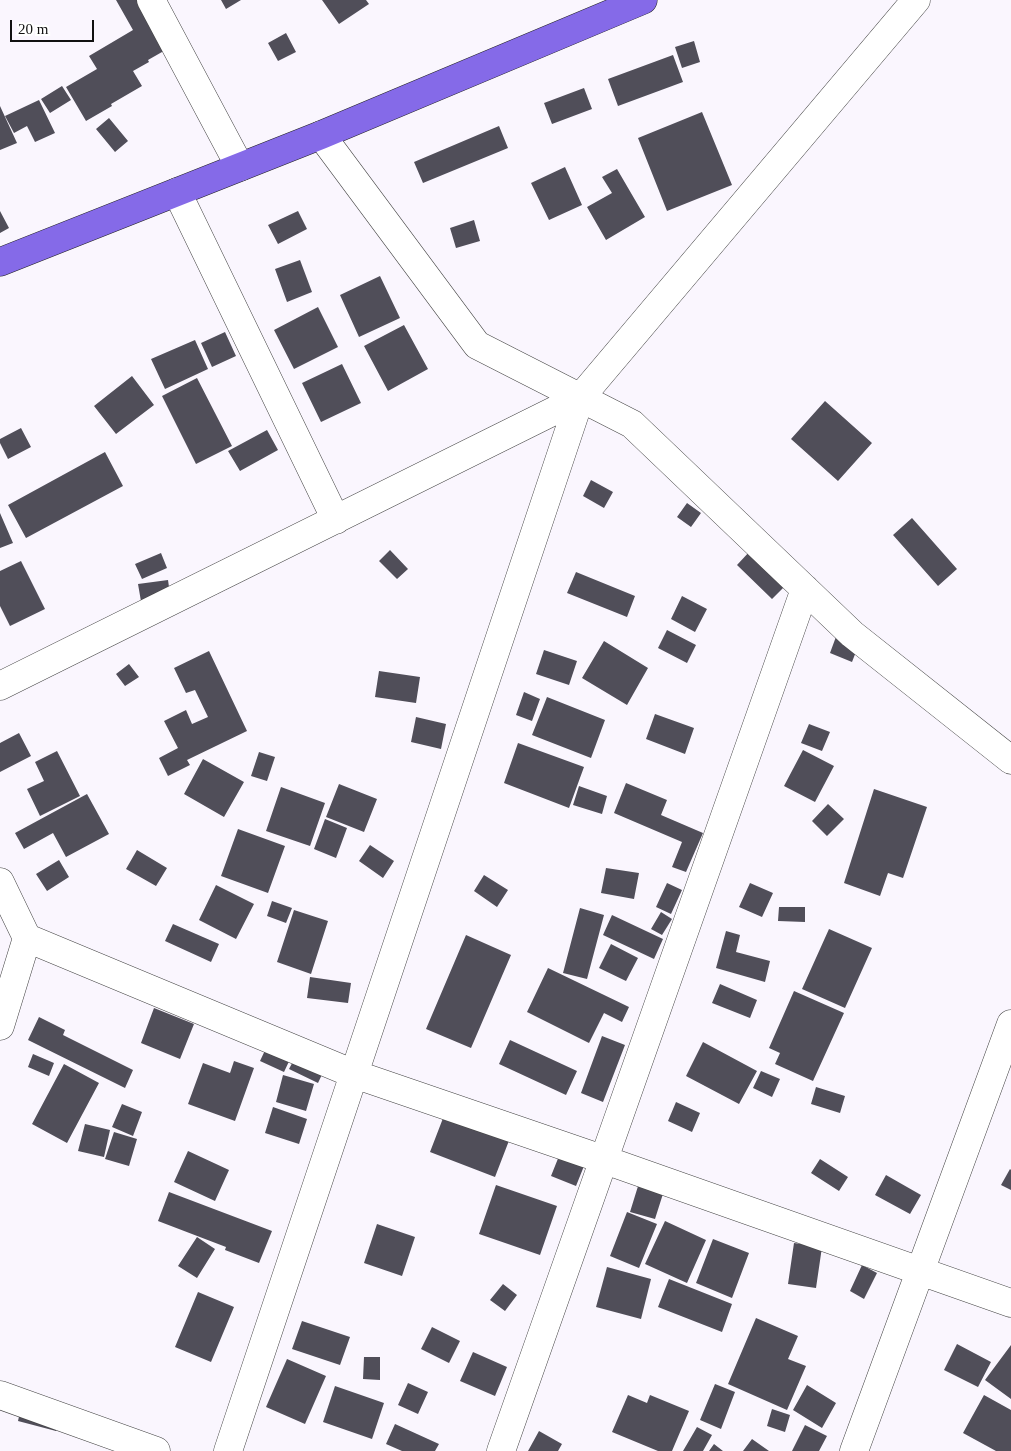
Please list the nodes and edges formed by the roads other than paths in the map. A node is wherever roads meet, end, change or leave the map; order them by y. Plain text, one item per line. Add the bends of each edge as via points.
1 (151, 0) edge
2 (643, 0) edge
3 (916, 0) edge
4 (322, 135) junction
5 (240, 167) junction
6 (177, 192) junction
7 (0, 262) edge
8 (580, 398) junction
9 (336, 520) junction
10 (805, 589) junction
11 (0, 686) edge
12 (1011, 760) edge
13 (0, 882) edge
14 (27, 938) junction
15 (1011, 1024) edge
16 (0, 1026) edge
17 (354, 1074) junction
18 (605, 1160) junction
19 (920, 1271) junction
20 (1011, 1303) edge
21 (0, 1395) edge
22 (156, 1451) edge
23 (228, 1451) edge
24 (501, 1451) edge
25 (854, 1451) edge

1 - 5 street
2 - 4 highway
3 - 8 street
4 - 5 highway
4 - 8 street via 477,345
5 - 6 highway
6 - 7 highway
6 - 9 street
8 - 9 street
8 - 10 street via 632,424
8 - 17 street
9 - 11 street
10 - 12 street via 852,634
10 - 18 street
13 - 14 street
14 - 16 street
14 - 17 street
15 - 19 street
17 - 18 street
17 - 23 street
18 - 19 street
18 - 24 street
19 - 20 street
19 - 25 street
21 - 22 street

